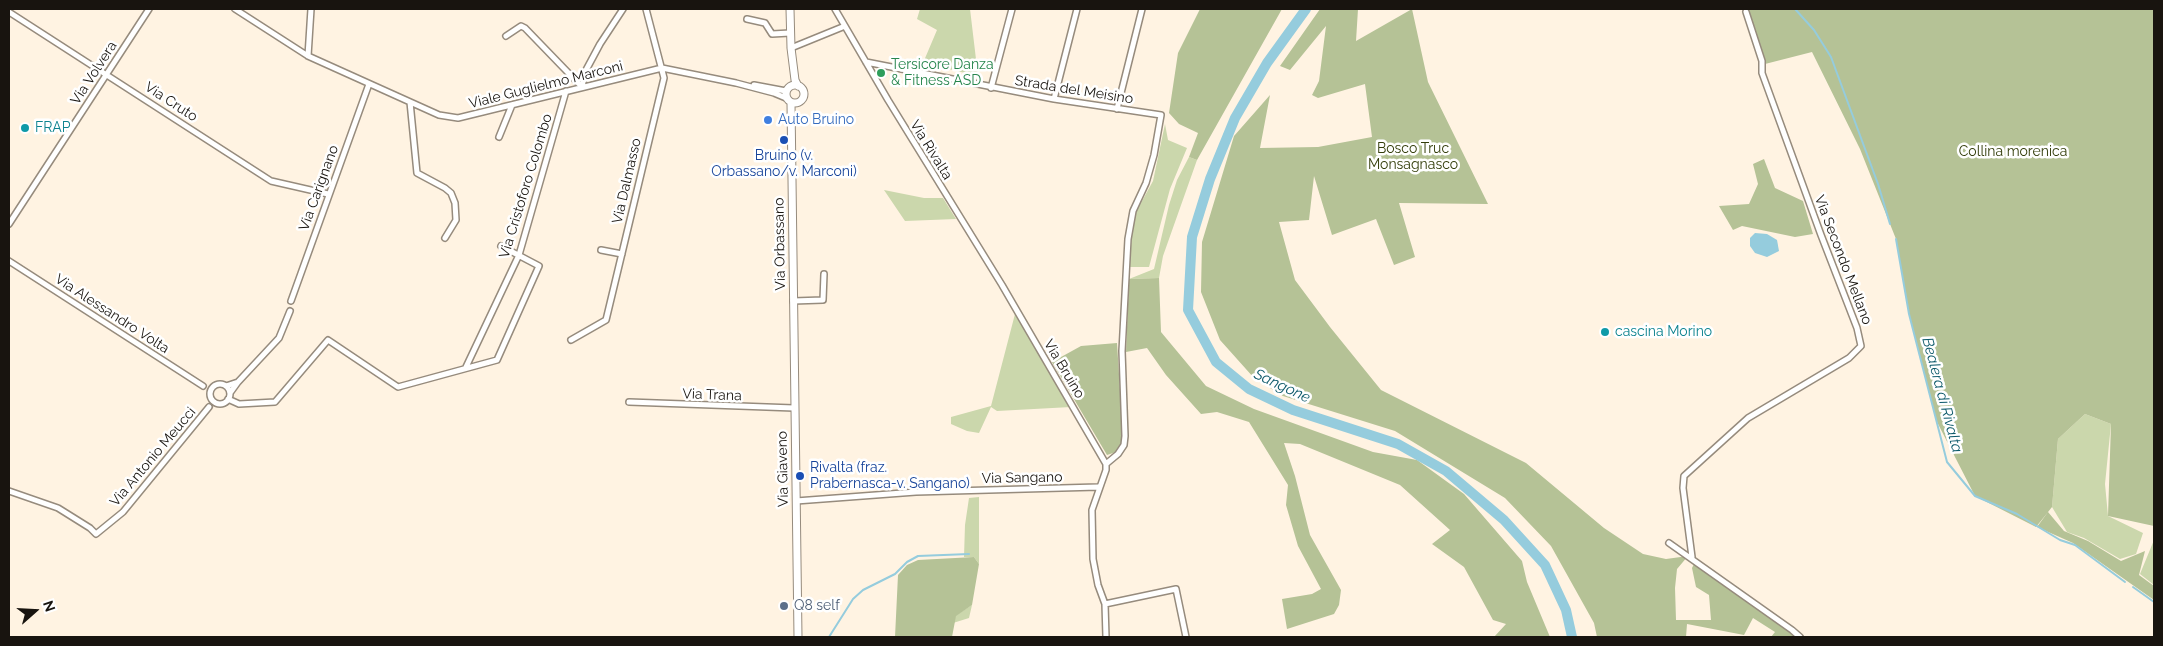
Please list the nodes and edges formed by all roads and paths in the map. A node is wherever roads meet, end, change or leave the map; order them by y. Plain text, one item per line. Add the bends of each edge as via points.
1 (149, 9) edge
2 (235, 9) edge
3 (311, 9) edge
4 (623, 9) edge
5 (646, 9) edge
6 (790, 9) edge
7 (836, 9) edge
8 (1012, 9) edge
9 (1077, 9) edge
10 (1142, 9) edge
11 (9, 12) edge
12 (1746, 12) dead end
13 (747, 19) dead end
14 (845, 26) junction
15 (790, 33) junction
16 (506, 36) dead end
17 (791, 48) junction
18 (308, 56) junction
19 (866, 62) junction
20 (662, 68) junction
21 (107, 74) junction
22 (369, 84) junction
23 (798, 86) junction
24 (582, 87) junction
25 (991, 88) junction
26 (566, 91) junction
27 (790, 96) junction
28 (1054, 100) junction
29 (410, 102) junction
30 (512, 105) junction
31 (1117, 109) junction
32 (499, 137) dead end
33 (328, 194) junction
34 (9, 224) edge
35 (445, 238) dead end
36 (501, 246) dead end
37 (601, 250) dead end
38 (622, 254) junction
39 (519, 255) junction
40 (9, 261) edge
41 (824, 274) dead end
42 (1002, 285) joint
43 (793, 301) junction
44 (291, 302) dead end
45 (290, 311) dead end
46 (571, 340) dead end
47 (466, 367) junction
48 (238, 382) junction
49 (203, 386) junction
50 (214, 386) junction
51 (226, 386) junction
52 (211, 396) junction
53 (229, 396) junction
54 (629, 402) dead end
55 (216, 403) junction
56 (209, 407) junction
57 (794, 408) junction
58 (1106, 464) junction
59 (1098, 487) junction
60 (9, 491) edge
61 (796, 501) junction
62 (1669, 543) dead end
63 (1692, 557) junction
64 (1105, 604) junction
65 (798, 637) edge
66 (1106, 637) edge
67 (1186, 637) edge
68 (1800, 637) edge

1 - 21 street, Via Volvera
2 - 18 street, Viale Guglielmo Marconi
3 - 18 street
4 - 24 street via 585,72
5 - 20 street, Via Dalmasso
6 - 15 main road, Via Orbassano
7 - 14 street, Via Rivalta
8 - 25 street
9 - 28 street
10 - 31 street
11 - 21 street, Via Cruto
12 - 63 street, Via Secondo Mellano via 1762,60 1762,73 1861,346 1849,358 1748,418 1684,476
13 - 15 street via 765,23 772,34
14 - 17 street
14 - 19 street, Via Rivalta
15 - 17 main road, Via Orbassano
16 - 24 street via 521,26 525,28
17 - 23 main road, Via Orbassano
17 - 27 main road, Via Orbassano
18 - 22 street, Viale Guglielmo Marconi
19 - 25 street, Strada del Meisino
19 - 42 street, Via Rivalta
20 - 24 street, Viale Guglielmo Marconi
20 - 27 street, Viale Guglielmo Marconi
20 - 38 street, Via Dalmasso via 664,78
21 - 33 street, Via Cruto via 271,181
21 - 34 street, Via Volvera
22 - 29 street, Viale Guglielmo Marconi
22 - 33 street, Via Carignano
23 - 27 main road
23 - 27 main road, Via Orbassano via 804,95 801,100
24 - 26 street, Viale Guglielmo Marconi
25 - 28 street, Strada del Meisino
26 - 30 street, Viale Guglielmo Marconi
26 - 39 street, Via Cristoforo Colombo
27 - 43 main road, Via Orbassano
28 - 31 street, Strada del Meisino
29 - 30 street, Viale Guglielmo Marconi via 458,118
29 - 35 street via 417,173 445,188 455,203 456,220
30 - 32 street
31 - 58 street, Strada del Meisino via 1162,115 1146,183 1133,211 1128,239 1122,351 1124,444
33 - 44 street, Via Carignano
36 - 39 street
37 - 38 street
38 - 46 street, Via Dalmasso via 606,320
39 - 47 street, Via Cristoforo Colombo
39 - 47 street via 538,266 500,357
40 - 49 street, Via Alessandro Volta
41 - 43 street, Via Orbassano via 823,300
42 - 58 street, Via Bruino
43 - 57 main road, Via Giaveno
45 - 48 street via 280,338
47 - 53 street via 398,387 328,340 275,402 238,404
48 - 51 street
48 - 53 street
49 - 50 street
49 - 52 street, Via Alessandro Volta
50 - 51 street
50 - 52 street
51 - 53 street
52 - 55 street
52 - 56 street
53 - 55 street via 224,403
54 - 57 street, Via Trana
55 - 56 street
56 - 60 street, Via Antonio Meucci via 123,512 96,534 58,508
57 - 61 main road, Via Giaveno
58 - 59 street
59 - 61 street, Via Sangano via 916,492
59 - 64 street via 1091,525 1096,578
61 - 65 main road, Via Giaveno
62 - 63 street
63 - 68 street
64 - 66 street
64 - 67 street via 1176,588

